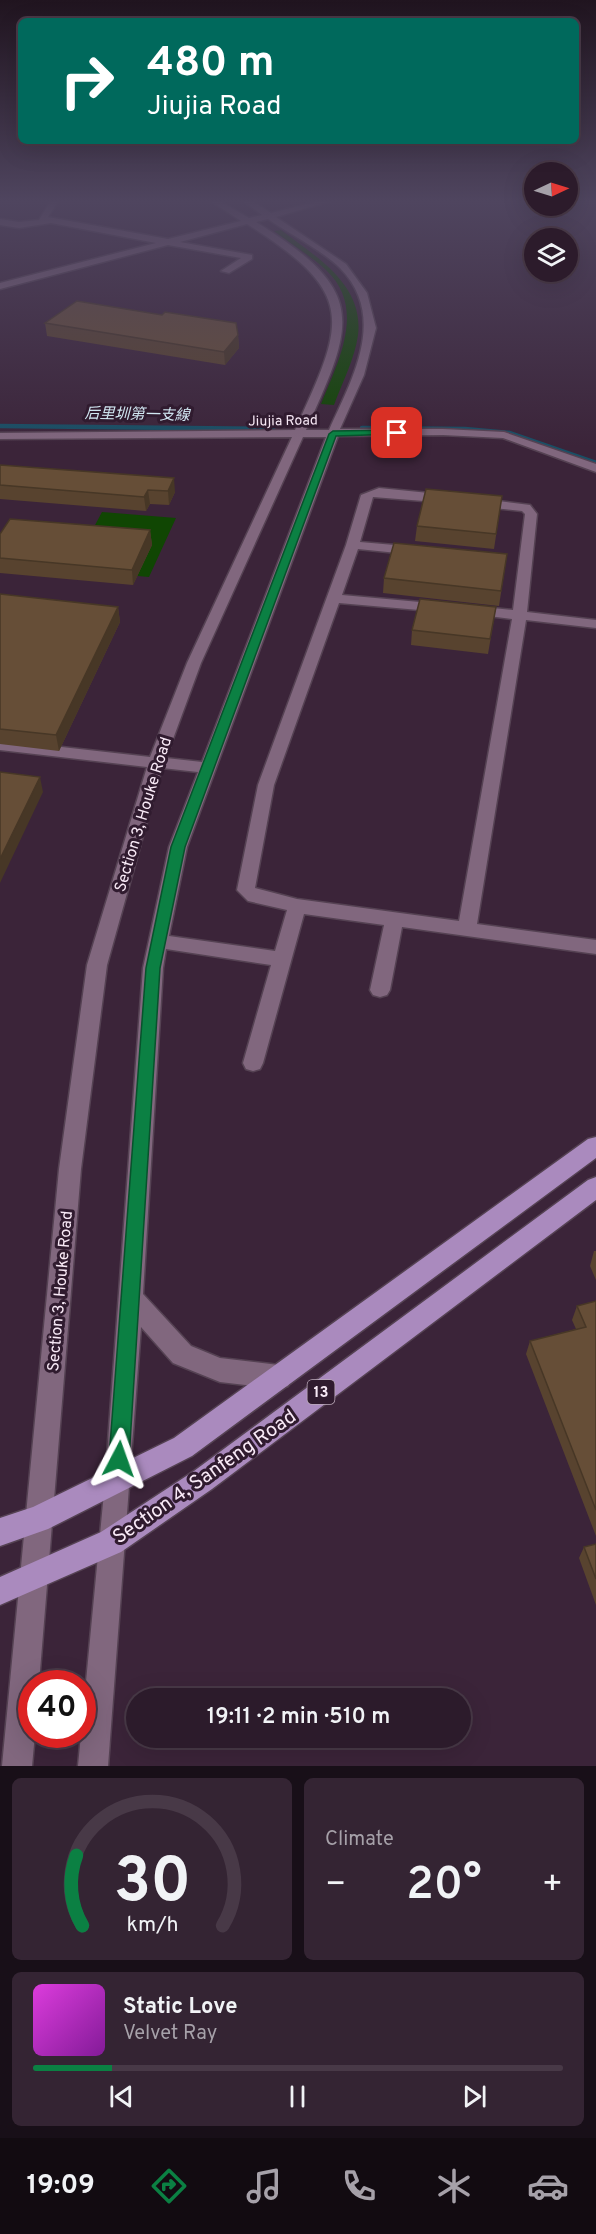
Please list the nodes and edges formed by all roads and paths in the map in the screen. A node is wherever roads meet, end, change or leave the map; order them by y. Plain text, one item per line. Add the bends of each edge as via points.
1 (324, 282) edge
2 (355, 282) edge
3 (298, 434) junction
4 (333, 434) junction
5 (0, 436) edge
6 (596, 468) edge
7 (353, 545) junction
8 (433, 553) edge
9 (333, 598) junction
10 (520, 615) junction
11 (596, 624) edge
12 (0, 745) edge
13 (156, 762) junction
14 (206, 768) junction
15 (297, 906) junction
16 (394, 919) junction
17 (467, 928) junction
18 (158, 941) junction
19 (596, 947) edge
20 (282, 959) junction
21 (380, 990) dead end
22 (254, 1063) dead end
23 (596, 1146) edge
24 (596, 1187) edge
25 (130, 1297) junction
26 (279, 1377) junction
27 (118, 1482) junction
28 (38, 1519) junction
29 (0, 1532) edge
30 (111, 1542) junction
31 (33, 1577) junction
32 (0, 1591) edge
33 (17, 1766) edge
34 (93, 1766) edge

1 - 3 street, Section 3, Houke Road via 333,294 339,326 327,372
2 - 4 street via 362,293 372,328 359,375
3 - 4 street, Jiujia Road
3 - 5 street, Jiujia Road
3 - 13 street, Section 3, Houke Road via 195,663
4 - 6 street, Jiujia Road via 504,435
4 - 14 street
7 - 8 street
7 - 9 street
7 - 10 street via 367,495 379,492 526,508 531,514 519,561
9 - 10 street
9 - 15 street via 266,785 246,890 254,896
10 - 11 street
10 - 17 street
12 - 13 street
13 - 14 street
13 - 28 street, Section 3, Houke Road via 97,965 70,1169
14 - 18 street via 178,847
15 - 16 street
15 - 20 street
16 - 17 street
16 - 21 street
17 - 19 street
18 - 20 street
18 - 25 street
20 - 22 street
23 - 26 main road, Section 4, Sanfeng Road / 13
24 - 30 main road, Section 4, Sanfeng Road / 13 via 203,1480
25 - 26 street via 182,1354 220,1370
25 - 27 street
26 - 27 main road, Section 4, Sanfeng Road / 13 via 183,1448
27 - 28 main road, Section 4, Sanfeng Road / 13
27 - 30 street
28 - 29 main road, Section 4, Sanfeng Road / 13
28 - 31 street, Section 3, Houke Road
30 - 31 main road, Section 4, Sanfeng Road / 13
30 - 34 street
31 - 32 main road, Section 4, Sanfeng Road / 13
31 - 33 street, Section 3, Houke Road

